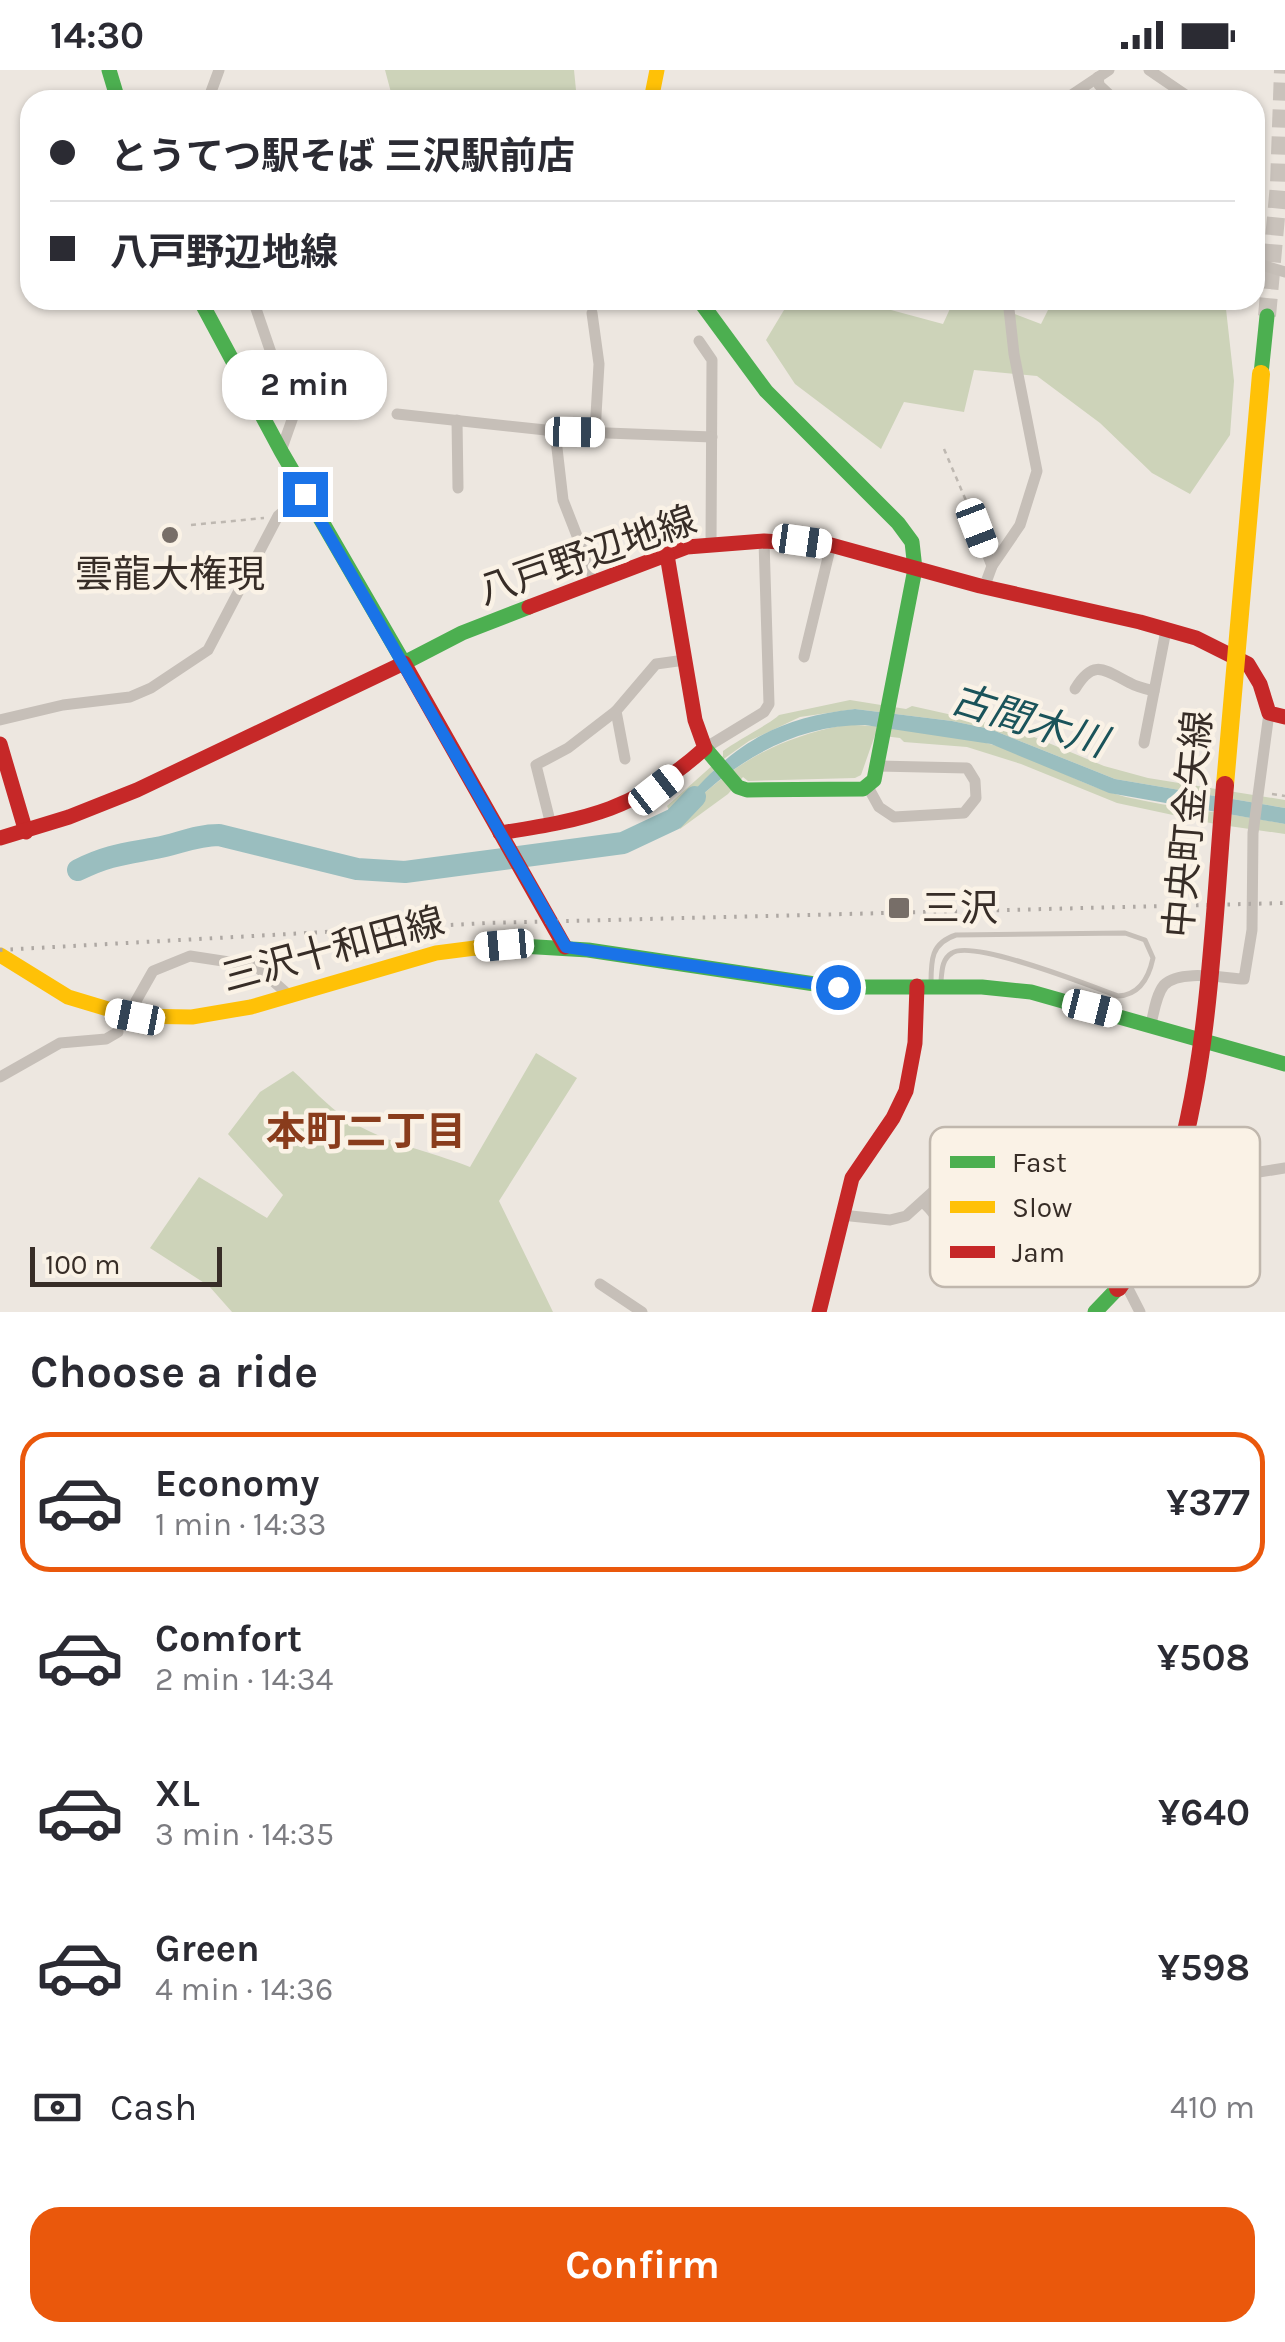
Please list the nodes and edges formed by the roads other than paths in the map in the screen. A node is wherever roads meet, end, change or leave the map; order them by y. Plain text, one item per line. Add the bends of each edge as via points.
1 (1149, 70) edge
2 (1103, 74) edge
3 (1079, 90) edge
4 (1178, 90) edge
5 (205, 310) edge
6 (257, 310) edge
7 (704, 310) edge
8 (1009, 310) edge
9 (592, 313) dead end
10 (1267, 316) tunnel mouth
11 (699, 341) dead end
12 (397, 414) dead end
13 (457, 420) junction
14 (555, 431) junction
15 (595, 432) junction
16 (712, 438) junction
17 (281, 451) junction
18 (458, 488) dead end
19 (305, 494) junction
20 (977, 528) road end
21 (764, 541) junction
22 (711, 544) junction
23 (831, 545) junction
24 (667, 555) junction
25 (992, 566) junction
26 (915, 568) junction
27 (595, 582) junction
28 (985, 585) junction
29 (1166, 630) junction
30 (804, 657) dead end
31 (685, 660) junction
32 (404, 663) junction
33 (1075, 689) dead end
34 (1154, 691) junction
35 (616, 711) junction
36 (1277, 715) edge
37 (0, 720) edge
38 (1144, 743) dead end
39 (0, 744) edge
40 (708, 752) junction
41 (625, 759) dead end
42 (878, 766) junction
43 (868, 786) junction
44 (551, 825) junction
45 (26, 832) junction
46 (502, 837) junction
47 (0, 838) edge
48 (566, 947) junction
49 (0, 955) edge
50 (930, 986) junction
51 (291, 997) junction
52 (136, 1001) dead end
53 (1151, 1024) junction
54 (118, 1032) dead end
55 (1285, 1064) edge
56 (0, 1077) edge
57 (1185, 1127) edge
58 (1285, 1168) edge
59 (1260, 1172) edge
60 (930, 1196) edge
61 (924, 1202) junction
62 (930, 1208) edge
63 (841, 1215) junction
64 (600, 1284) dead end
65 (1119, 1287) edge
66 (1127, 1287) edge
67 (642, 1312) edge
68 (819, 1312) edge
69 (1095, 1312) edge
70 (1140, 1312) edge

1 - 4 street
2 - 3 street
5 - 17 main road
6 - 17 street via 294,417
7 - 26 main road via 751,377 898,523 912,542
8 - 25 street via 1037,471 1020,525
9 - 15 street via 599,364
10 - 57 main road, 中央町金矢線, bridge via 1200,1066
11 - 16 street via 712,360
12 - 13 street
13 - 14 street
13 - 18 street
14 - 15 street
14 - 27 street via 562,500
15 - 16 street
16 - 22 street
17 - 19 main road
19 - 32 main road
19 - 37 street via 278,516 208,650 130,697
20 - 25 street
21 - 22 main road, 八戸野辺地線
21 - 23 main road, 八戸野辺地線
21 - 40 street via 769,704
22 - 24 main road, 八戸野辺地線
23 - 26 main road, 八戸野辺地線
23 - 30 street
24 - 27 main road, 八戸野辺地線
24 - 31 main road
25 - 28 street
26 - 28 main road, 八戸野辺地線
26 - 42 main road
27 - 32 main road, 八戸野辺地線 via 462,632
28 - 29 main road, 八戸野辺地線
29 - 34 street
29 - 36 main road, 八戸野辺地線 via 1244,660
31 - 35 street via 656,664
31 - 40 main road
32 - 45 main road, 八戸野辺地線 via 190,766
32 - 46 main road
33 - 34 street via 1097,668
34 - 38 street
35 - 41 street
35 - 44 street via 536,766
36 - 53 street via 1256,798 1244,979 1170,981
39 - 45 main road
40 - 43 main road via 738,787
40 - 44 main road via 628,807
42 - 43 main road
42 - 43 street via 967,768 976,798 964,812 894,817 879,807
44 - 46 main road
45 - 47 main road, 八戸野辺地線
46 - 48 main road
48 - 50 main road, 三沢十和田線 via 838,987
48 - 51 main road, 三沢十和田線 via 466,948
49 - 51 main road, 三沢十和田線 via 40,986 86,1005 161,1020
50 - 50 lane via 935,949 956,936 1125,932 1145,940 1152,958 1142,985 1126,996 982,951 957,950
50 - 53 main road, 三沢十和田線 via 1031,992
50 - 63 main road via 906,1091 852,1178
51 - 52 street via 256,966 190,956 154,971
53 - 55 main road, 三沢十和田線
54 - 56 street via 60,1043
58 - 59 street
60 - 61 street
61 - 62 street
61 - 63 street via 890,1220
63 - 68 main road
64 - 67 street
65 - 69 main road, 中央町金矢線, bridge
66 - 70 street

